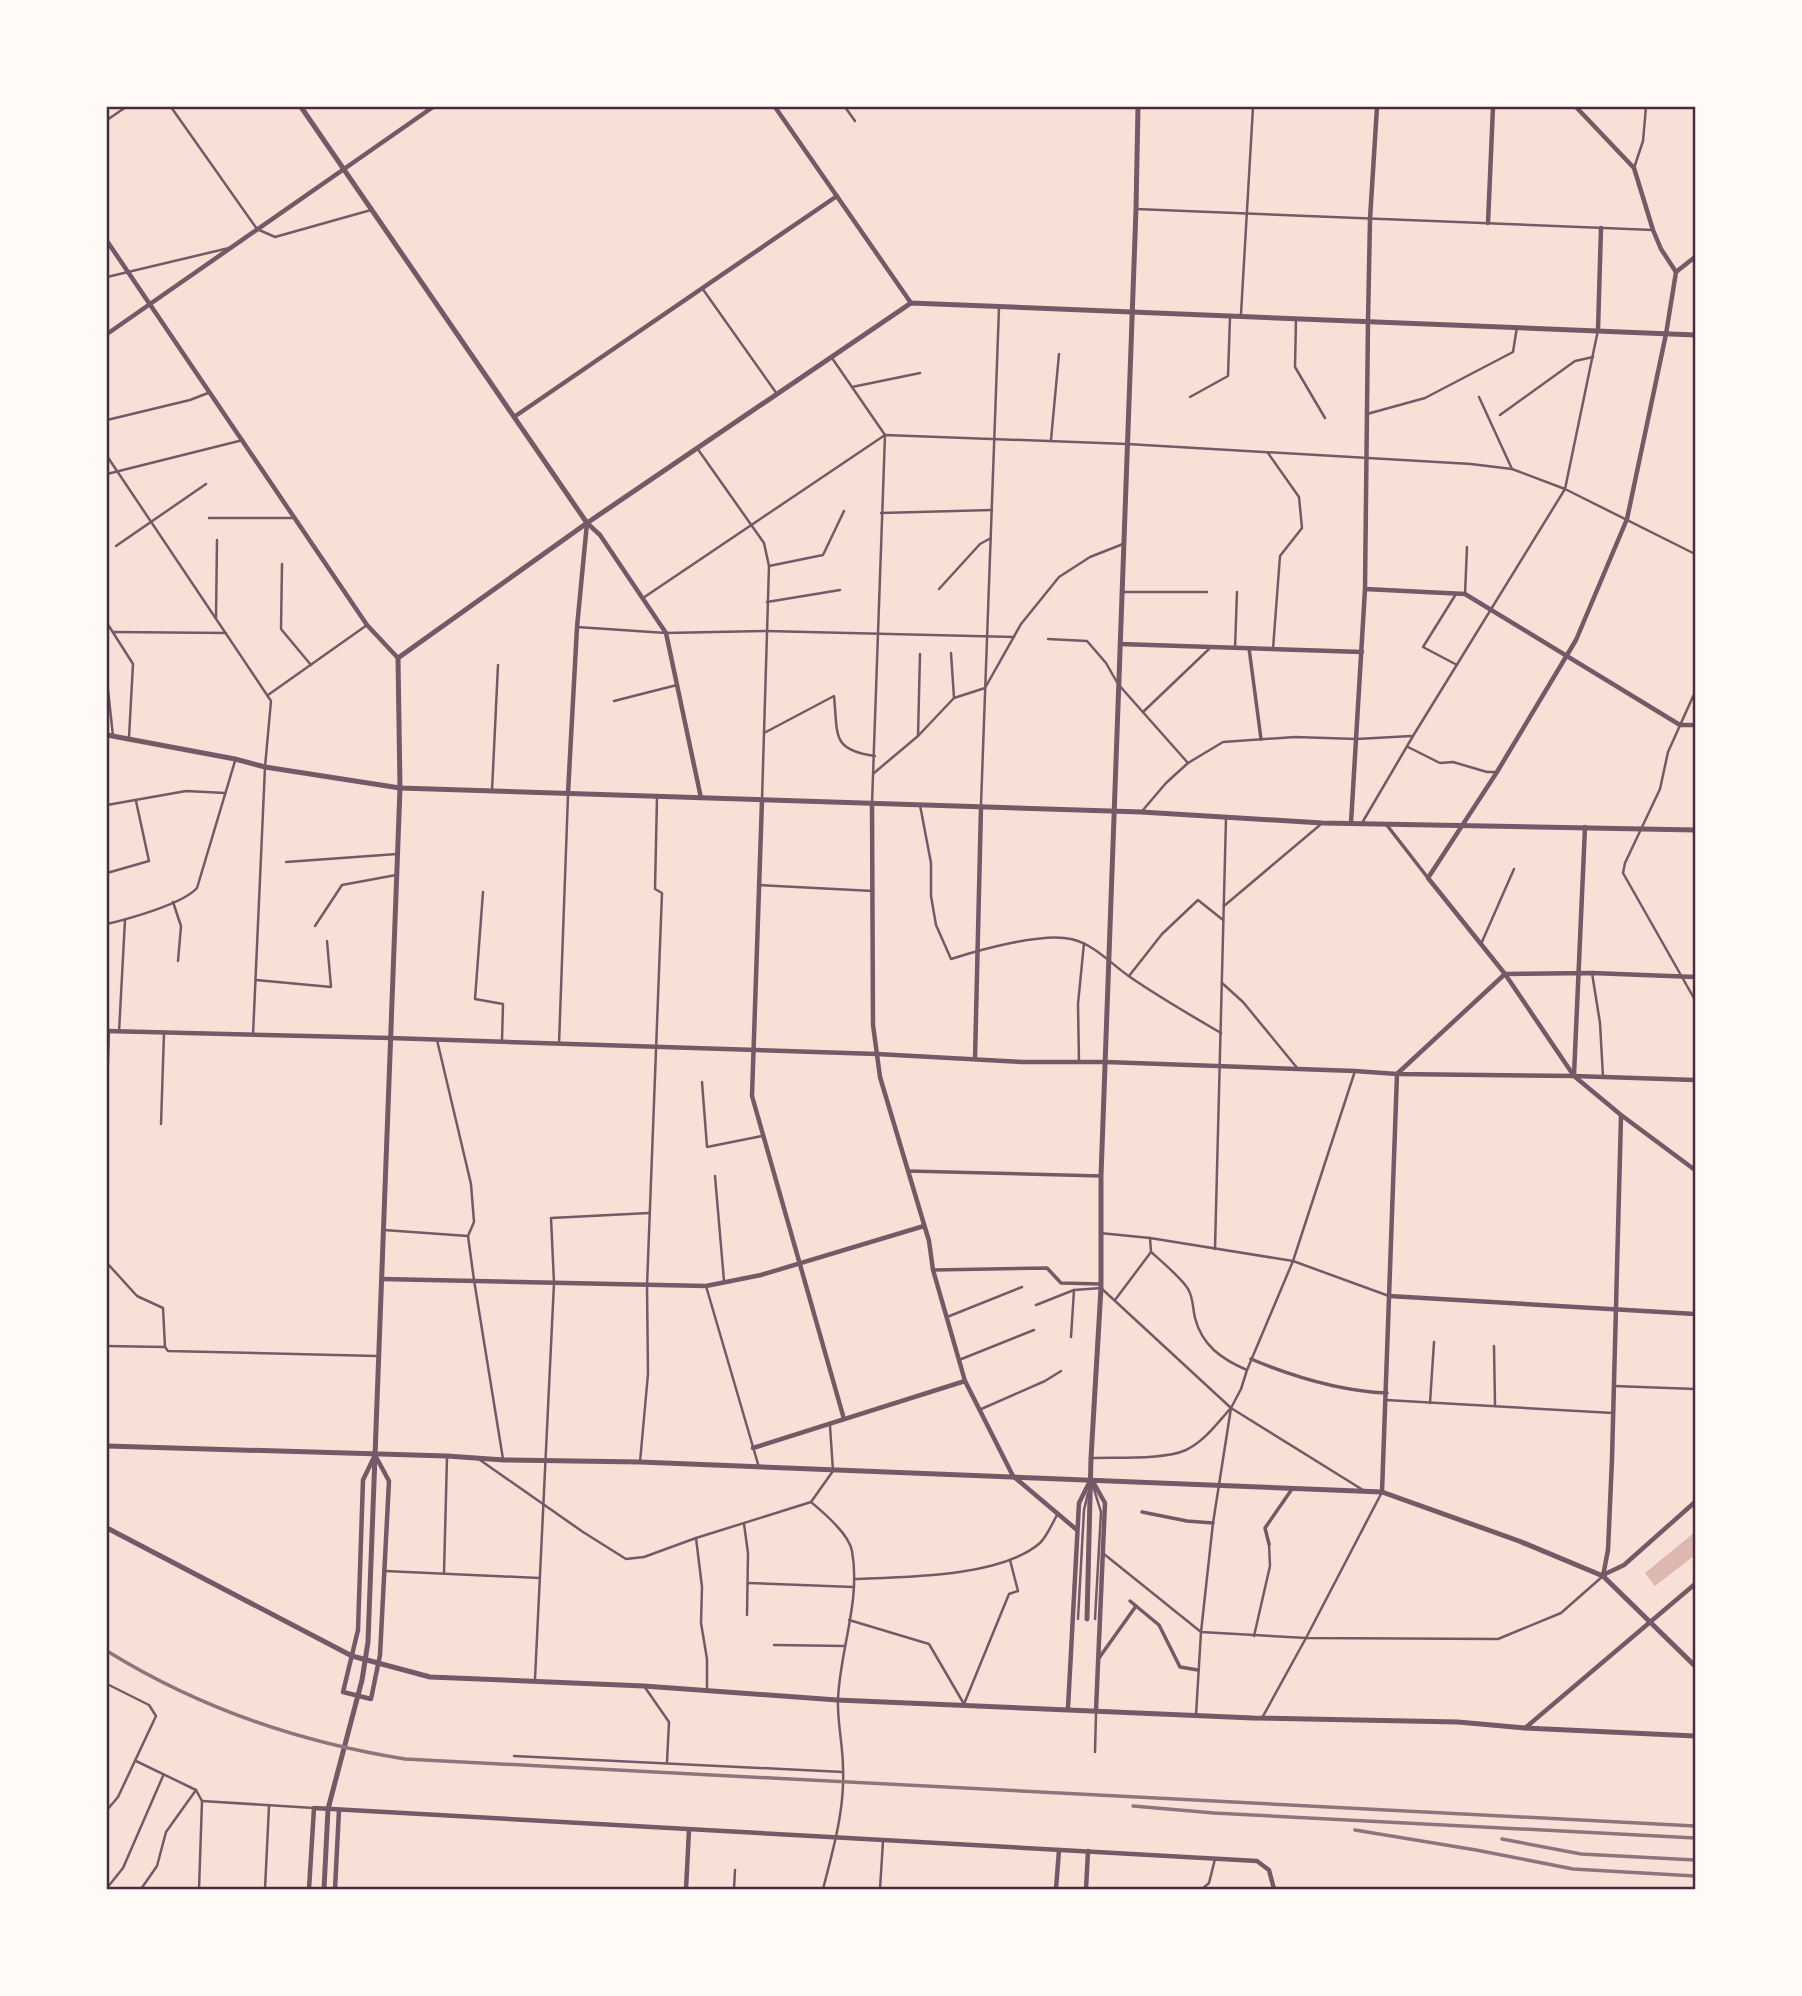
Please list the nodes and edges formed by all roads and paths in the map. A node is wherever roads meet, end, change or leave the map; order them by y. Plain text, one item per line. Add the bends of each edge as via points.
1 (126, 107) edge
2 (171, 107) edge
3 (300, 107) edge
4 (433, 107) edge
5 (775, 107) edge
6 (845, 107) edge
7 (1138, 107) edge
8 (1254, 107) edge
9 (1377, 107) edge
10 (1493, 107) edge
11 (1576, 107) edge
12 (1646, 107) edge
13 (107, 120) edge
14 (855, 121) dead end
15 (1634, 168) junction
16 (343, 169) junction
17 (837, 196) junction
18 (1136, 209) junction
19 (371, 210) junction
20 (1249, 214) junction
21 (1370, 219) junction
22 (1488, 223) junction
23 (1601, 228) junction
24 (257, 229) junction
25 (1653, 230) junction
26 (107, 241) edge
27 (229, 248) junction
28 (1695, 257) edge
29 (127, 272) junction
30 (1676, 272) junction
31 (107, 277) edge
32 (702, 288) junction
33 (911, 303) junction
34 (150, 305) junction
35 (999, 308) junction
36 (1132, 312) junction
37 (1230, 317) junction
38 (1241, 317) junction
39 (1296, 319) junction
40 (1368, 321) junction
41 (1517, 327) junction
42 (1598, 330) junction
43 (107, 334) edge
44 (1667, 334) junction
45 (1695, 335) edge
46 (1059, 354) dead end
47 (832, 357) junction
48 (1593, 357) junction
49 (920, 373) dead end
50 (852, 387) junction
51 (210, 391) junction
52 (777, 394) junction
53 (1190, 397) dead end
54 (1479, 397) dead end
55 (1367, 414) junction
56 (1500, 415) dead end
57 (514, 417) junction
58 (1325, 418) dead end
59 (107, 420) edge
60 (885, 435) junction
61 (995, 438) junction
62 (243, 440) junction
63 (1051, 440) junction
64 (1127, 444) junction
65 (697, 448) junction
66 (1268, 453) junction
67 (107, 456) edge
68 (1365, 459) junction
69 (1512, 469) junction
70 (117, 472) junction
71 (107, 474) edge
72 (206, 484) dead end
73 (1565, 489) junction
74 (992, 510) junction
75 (844, 511) dead end
76 (881, 513) junction
77 (209, 518) dead end
78 (295, 518) junction
79 (1627, 519) junction
80 (152, 523) junction
81 (587, 523) junction
82 (751, 525) junction
83 (991, 538) junction
84 (217, 540) dead end
85 (1123, 544) junction
86 (116, 546) dead end
87 (1467, 547) dead end
88 (1695, 554) edge
89 (282, 564) dead end
90 (769, 566) junction
91 (939, 589) dead end
92 (1365, 589) junction
93 (840, 590) dead end
94 (1122, 592) junction
95 (1207, 592) dead end
96 (1237, 592) dead end
97 (1457, 594) junction
98 (1465, 594) junction
99 (643, 598) junction
100 (767, 602) junction
101 (1490, 611) junction
102 (216, 618) junction
103 (107, 622) edge
104 (367, 625) junction
105 (577, 627) junction
106 (766, 631) junction
107 (114, 632) junction
108 (226, 633) junction
109 (666, 633) junction
110 (877, 634) junction
111 (987, 635) junction
112 (1014, 637) junction
113 (1048, 639) dead end
114 (1120, 644) junction
115 (1210, 647) junction
116 (1235, 648) junction
117 (1249, 648) junction
118 (1273, 649) junction
119 (1362, 652) junction
120 (951, 653) dead end
121 (920, 654) dead end
122 (1566, 657) junction
123 (398, 658) junction
124 (311, 665) junction
125 (498, 665) dead end
126 (1457, 665) junction
127 (107, 681) edge
128 (1118, 684) junction
129 (677, 685) junction
130 (985, 688) junction
131 (1695, 692) edge
132 (268, 695) junction
133 (954, 698) junction
134 (614, 701) dead end
135 (1143, 712) junction
136 (1680, 725) junction
137 (1695, 725) edge
138 (764, 733) junction
139 (110, 735) edge
140 (918, 736) junction
141 (1413, 736) junction
142 (1357, 738) junction
143 (129, 739) junction
144 (1261, 739) junction
145 (1408, 747) junction
146 (875, 756) junction
147 (235, 759) junction
148 (1188, 763) junction
149 (265, 767) junction
150 (1497, 772) junction
151 (874, 773) junction
152 (400, 788) junction
153 (492, 791) junction
154 (226, 793) junction
155 (568, 793) junction
156 (657, 796) junction
157 (701, 798) junction
158 (136, 800) junction
159 (762, 800) junction
160 (873, 804) junction
161 (107, 805) edge
162 (920, 805) junction
163 (981, 807) junction
164 (1114, 812) junction
165 (1141, 813) junction
166 (1226, 818) junction
167 (1322, 823) junction
168 (1351, 823) junction
169 (1362, 823) junction
170 (1386, 824) junction
171 (1462, 826) junction
172 (1585, 827) junction
173 (1640, 830) junction
174 (1695, 830) edge
175 (397, 854) junction
176 (286, 863) dead end
177 (1514, 869) dead end
178 (107, 873) edge
179 (396, 875) junction
180 (1428, 878) junction
181 (758, 885) junction
182 (873, 891) junction
183 (483, 892) dead end
184 (173, 902) junction
185 (1224, 906) junction
186 (125, 920) junction
187 (1223, 920) junction
188 (107, 924) edge
189 (315, 926) dead end
190 (327, 940) dead end
191 (1084, 943) junction
192 (1481, 944) junction
193 (976, 950) junction
194 (178, 961) dead end
195 (1110, 962) junction
196 (1578, 973) junction
197 (1591, 973) junction
198 (1505, 974) junction
199 (1129, 976) junction
200 (1682, 976) junction
201 (1695, 977) edge
202 (256, 981) junction
203 (1222, 983) junction
204 (1695, 1000) edge
205 (108, 1031) edge
206 (118, 1032) junction
207 (164, 1033) junction
208 (1221, 1033) junction
209 (253, 1035) junction
210 (390, 1038) junction
211 (437, 1040) junction
212 (502, 1042) junction
213 (559, 1044) junction
214 (655, 1047) junction
215 (753, 1051) junction
216 (877, 1054) junction
217 (975, 1059) junction
218 (1079, 1062) junction
219 (1106, 1062) junction
220 (1220, 1066) junction
221 (1298, 1069) junction
222 (1355, 1071) junction
223 (1397, 1074) junction
224 (1574, 1076) junction
225 (1603, 1077) junction
226 (1695, 1080) edge
227 (702, 1082) dead end
228 (107, 1088) edge
229 (1620, 1115) junction
230 (161, 1124) dead end
231 (762, 1136) junction
232 (1695, 1170) edge
233 (908, 1171) junction
234 (715, 1176) dead end
235 (1101, 1176) junction
236 (649, 1213) junction
237 (924, 1226) junction
238 (384, 1230) junction
239 (1100, 1233) junction
240 (468, 1236) junction
241 (1150, 1238) junction
242 (1215, 1249) junction
243 (1151, 1252) junction
244 (1293, 1261) junction
245 (107, 1263) edge
246 (800, 1263) junction
247 (933, 1270) junction
248 (382, 1279) junction
249 (474, 1280) junction
250 (554, 1283) junction
251 (724, 1284) junction
252 (646, 1286) junction
253 (706, 1286) junction
254 (1101, 1286) junction
255 (1022, 1287) dead end
256 (1074, 1290) junction
257 (1389, 1296) junction
258 (1115, 1301) junction
259 (1036, 1305) dead end
260 (1616, 1311) junction
261 (1695, 1314) edge
262 (947, 1317) junction
263 (1034, 1330) dead end
264 (1071, 1337) dead end
265 (1434, 1342) dead end
266 (107, 1346) edge
267 (165, 1346) junction
268 (1494, 1346) dead end
269 (379, 1356) junction
270 (1251, 1359) junction
271 (959, 1360) junction
272 (1247, 1370) junction
273 (1060, 1371) dead end
274 (965, 1381) junction
275 (1614, 1386) junction
276 (1695, 1389) edge
277 (1387, 1393) junction
278 (1386, 1400) junction
279 (1430, 1403) junction
280 (1494, 1406) junction
281 (1231, 1408) junction
282 (979, 1410) junction
283 (1613, 1413) junction
284 (844, 1419) junction
285 (830, 1423) junction
286 (107, 1446) edge
287 (753, 1448) junction
288 (375, 1455) junction
289 (447, 1456) junction
290 (1091, 1458) junction
291 (480, 1460) junction
292 (503, 1460) junction
293 (545, 1461) junction
294 (640, 1462) junction
295 (758, 1467) junction
296 (834, 1471) junction
297 (1013, 1476) junction
298 (1091, 1479) junction
299 (1218, 1487) junction
300 (1293, 1488) junction
301 (1363, 1490) junction
302 (1382, 1492) junction
303 (811, 1502) junction
304 (1695, 1502) edge
305 (541, 1503) junction
306 (1142, 1512) dead end
307 (1057, 1515) junction
308 (1213, 1523) junction
309 (743, 1524) junction
310 (107, 1528) edge
311 (1077, 1530) junction
312 (696, 1538) junction
313 (1269, 1544) joint
314 (1104, 1555) junction
315 (1010, 1560) junction
316 (386, 1571) junction
317 (444, 1573) junction
318 (1603, 1576) junction
319 (539, 1578) junction
320 (854, 1579) junction
321 (748, 1583) junction
322 (1695, 1584) edge
323 (853, 1587) junction
324 (1130, 1601) dead end
325 (1136, 1606) junction
326 (747, 1615) dead end
327 (1078, 1619) dead end
328 (1087, 1619) dead end
329 (1095, 1619) dead end
330 (849, 1620) junction
331 (1650, 1622) junction
332 (1201, 1632) junction
333 (1254, 1636) junction
334 (1306, 1639) junction
335 (774, 1646) dead end
336 (845, 1646) junction
337 (352, 1656) junction
338 (1098, 1658) junction
339 (379, 1664) junction
340 (1695, 1666) edge
341 (1198, 1670) junction
342 (535, 1683) junction
343 (107, 1685) edge
344 (644, 1686) junction
345 (707, 1691) junction
346 (838, 1700) junction
347 (1068, 1708) junction
348 (1096, 1710) junction
349 (1195, 1715) junction
350 (1262, 1718) junction
351 (1525, 1728) junction
352 (1695, 1736) edge
353 (1095, 1752) dead end
354 (514, 1756) dead end
355 (136, 1761) junction
356 (667, 1762) junction
357 (844, 1772) junction
358 (163, 1776) junction
359 (196, 1790) junction
360 (202, 1801) junction
361 (269, 1806) junction
362 (314, 1808) junction
363 (107, 1810) edge
364 (339, 1810) junction
365 (689, 1830) junction
366 (836, 1839) junction
367 (883, 1841) junction
368 (1059, 1850) junction
369 (1088, 1851) junction
370 (1215, 1859) junction
371 (735, 1870) dead end
372 (107, 1888) edge
373 (141, 1889) edge
374 (199, 1889) edge
375 (265, 1889) edge
376 (309, 1889) edge
377 (324, 1889) edge
378 (335, 1889) edge
379 (686, 1889) edge
380 (734, 1889) edge
381 (823, 1889) edge
382 (880, 1889) edge
383 (1056, 1889) edge
384 (1086, 1889) edge
385 (1202, 1889) edge
386 (1274, 1889) edge

1 - 13 lane
2 - 24 lane
3 - 16 street
4 - 16 street
5 - 17 street
6 - 14 lane
7 - 18 street
8 - 20 lane
9 - 21 street
10 - 22 street
11 - 15 street
12 - 15 lane via 1643,141
15 - 25 street
16 - 19 street
16 - 24 street
17 - 32 street
17 - 33 street
18 - 20 lane
18 - 36 street
19 - 24 lane via 275,237
19 - 57 street
20 - 21 lane
20 - 38 lane
21 - 22 lane
21 - 40 street
22 - 23 lane
23 - 25 lane
23 - 42 street
24 - 27 street
25 - 30 street
26 - 29 street
27 - 29 lane
27 - 34 street
28 - 30 street
29 - 31 lane
29 - 34 street
30 - 44 street
32 - 52 lane
32 - 57 street
33 - 35 street
33 - 47 street
34 - 43 street
34 - 51 street
35 - 36 street
35 - 61 lane
36 - 37 street
36 - 64 street
37 - 38 street
37 - 53 lane via 1228,376
38 - 39 street
39 - 40 street
39 - 58 lane via 1295,367
40 - 41 street
40 - 55 street
41 - 42 street
41 - 55 lane via 1513,352 1425,398
42 - 44 street
42 - 48 lane
44 - 45 street
44 - 79 street
46 - 63 lane
47 - 50 lane
47 - 52 street
48 - 56 lane via 1575,361
48 - 73 lane
49 - 50 lane
50 - 60 lane
51 - 59 lane
51 - 62 street
52 - 65 street
54 - 69 lane
55 - 68 street
57 - 81 street
60 - 61 lane
60 - 76 lane
60 - 82 lane
61 - 63 lane
61 - 74 lane
62 - 70 lane
62 - 78 street
63 - 64 lane
64 - 66 lane
64 - 85 street
65 - 81 street
65 - 82 lane
66 - 68 lane
66 - 118 lane via 1299,497 1302,528 1280,556
67 - 70 lane
68 - 69 lane
68 - 92 street
69 - 73 lane
70 - 71 lane
70 - 80 lane
72 - 80 lane
73 - 79 lane
73 - 101 lane
74 - 76 lane
74 - 83 lane
75 - 90 lane via 823,555
76 - 110 lane
77 - 78 lane
78 - 104 street
79 - 88 lane
79 - 122 street
80 - 86 lane
80 - 102 lane
81 - 99 street
81 - 105 street
81 - 123 street
82 - 90 lane via 764,543
82 - 99 lane
83 - 91 lane
83 - 111 lane
84 - 102 lane
85 - 94 street
85 - 112 lane via 1090,557 1059,577
87 - 98 lane
89 - 124 lane via 281,629
90 - 100 lane
92 - 97 street
92 - 119 street
93 - 100 lane
94 - 95 lane
94 - 114 street
96 - 116 lane
97 - 98 street
97 - 126 lane via 1423,647
98 - 101 street
99 - 109 street
100 - 106 lane
101 - 122 street
101 - 126 lane
102 - 108 lane
103 - 107 lane
104 - 123 street
104 - 124 lane
105 - 109 lane
105 - 155 street
106 - 109 lane
106 - 110 lane
106 - 138 lane
107 - 108 lane
107 - 143 lane via 133,664
108 - 132 lane
109 - 129 street
110 - 111 lane
110 - 146 lane
111 - 112 lane
111 - 130 lane
112 - 130 lane
113 - 128 lane via 1087,640
114 - 115 street
114 - 128 street
115 - 116 street
115 - 135 lane
116 - 117 street
117 - 118 street
117 - 144 street
118 - 119 street
119 - 142 street
120 - 133 lane
121 - 140 lane
122 - 136 street
122 - 150 street
123 - 152 street
124 - 132 lane
125 - 153 lane
126 - 141 lane
127 - 139 lane
128 - 135 lane
128 - 164 street
129 - 134 lane
129 - 157 street
130 - 133 lane
130 - 163 lane
131 - 136 lane
132 - 149 lane
133 - 140 lane
135 - 148 lane
136 - 137 street
136 - 173 lane via 1660,789
138 - 146 lane via 834,696 843,746
138 - 159 lane
139 - 143 street
140 - 151 lane
141 - 142 lane
141 - 145 lane
142 - 144 lane
142 - 168 street
143 - 147 street
144 - 148 lane via 1223,743
145 - 150 lane via 1440,763
145 - 169 lane
146 - 151 lane
147 - 149 street
147 - 154 lane
148 - 165 lane
149 - 152 street
149 - 202 lane
150 - 171 street
151 - 160 lane
152 - 153 street
152 - 175 street
153 - 155 street
154 - 158 lane via 186,790
154 - 184 lane via 197,888
155 - 156 street
155 - 213 lane
156 - 157 street
156 - 214 lane via 655,889 662,893
157 - 159 street
158 - 161 lane
158 - 178 lane via 149,861
159 - 160 street
159 - 181 street
160 - 162 street
160 - 182 street
162 - 163 street
162 - 193 lane via 936,925 951,959
163 - 164 street
163 - 193 street
164 - 165 street
164 - 195 street
165 - 166 street
166 - 167 street
166 - 185 lane
167 - 168 street
167 - 185 lane
168 - 169 street
169 - 170 street
170 - 171 street
170 - 180 street
171 - 172 street
171 - 180 street
172 - 173 street
172 - 196 street
173 - 174 street
173 - 200 lane via 1623,873
175 - 176 lane
175 - 179 street
177 - 192 lane
179 - 189 lane via 342,885
179 - 210 street
180 - 192 street
181 - 182 lane
181 - 215 street
182 - 216 street
183 - 212 lane via 475,999 503,1004
184 - 186 lane
184 - 194 lane via 181,926
185 - 187 lane
186 - 188 lane
186 - 206 lane
187 - 199 lane via 1198,900
187 - 203 lane
190 - 202 lane via 331,987
191 - 193 lane via 1055,937
191 - 195 lane
191 - 218 lane
192 - 198 street
193 - 217 street
195 - 199 lane
195 - 219 street
196 - 197 street
196 - 198 street
196 - 224 street
197 - 200 street
197 - 225 lane
198 - 223 street
198 - 224 street
199 - 208 lane
200 - 201 street
200 - 204 lane
202 - 209 lane
203 - 208 lane
203 - 221 lane
205 - 206 street
205 - 228 lane
206 - 207 street
207 - 209 street
207 - 230 lane
208 - 220 lane
209 - 210 street
210 - 211 street
210 - 238 street
211 - 212 street
211 - 240 lane via 471,1184 474,1222
212 - 213 street
213 - 214 street
214 - 215 street
214 - 236 lane
215 - 216 street
215 - 231 street via 752,1096
216 - 217 street
216 - 233 street
217 - 218 street
218 - 219 street
219 - 220 street
219 - 235 street
220 - 221 street
220 - 242 lane
221 - 222 street
222 - 223 street
222 - 244 lane
223 - 224 street
223 - 257 street
224 - 225 street
224 - 229 street
225 - 226 street
227 - 231 lane via 707,1147
229 - 232 street
229 - 260 street
231 - 246 street
233 - 235 street
233 - 237 street
234 - 251 lane
235 - 239 street
236 - 250 lane via 551,1217
236 - 252 lane
237 - 246 street
237 - 247 street
238 - 240 lane
238 - 248 street
239 - 241 lane
239 - 254 street
240 - 249 lane
241 - 242 lane
241 - 243 lane
242 - 244 lane
243 - 258 lane
243 - 272 lane via 1189,1290 1199,1332 1209,1347
244 - 257 lane
244 - 270 lane
245 - 267 lane via 137,1296 163,1308
246 - 251 street
246 - 284 street
247 - 254 street via 1047,1268 1061,1283
247 - 262 street
248 - 249 street
248 - 269 street
249 - 250 street
249 - 292 lane
250 - 252 street
250 - 293 lane
251 - 253 street
252 - 253 street
252 - 294 lane via 648,1374
253 - 287 lane
254 - 256 lane
254 - 258 lane
254 - 290 street
255 - 262 lane
256 - 259 lane
256 - 264 lane
257 - 260 street
257 - 277 street
258 - 281 lane
260 - 261 street
260 - 275 street
262 - 271 street
263 - 271 lane
265 - 279 lane
266 - 267 lane
267 - 269 lane via 168,1350
268 - 280 lane
269 - 288 street
270 - 272 lane
270 - 277 street via 1356,1392
271 - 274 street
272 - 281 lane
273 - 282 lane
274 - 282 street
274 - 284 street
275 - 276 lane
275 - 283 street
277 - 278 street
278 - 279 lane
278 - 302 street
279 - 280 lane
280 - 283 lane
281 - 290 lane via 1186,1450
281 - 299 lane
281 - 301 lane
282 - 297 street
283 - 318 street
284 - 285 street
285 - 287 street
285 - 296 lane
286 - 288 street
287 - 295 lane
288 - 289 street
288 - 316 street via 389,1481
288 - 337 street via 363,1479 358,1630
288 - 377 street via 368,1642 328,1809
289 - 291 street
289 - 317 lane
290 - 298 street
291 - 292 street
291 - 305 lane
292 - 293 street
293 - 294 street
293 - 305 lane
294 - 295 street
295 - 296 street
296 - 297 street
296 - 303 lane
297 - 298 street
297 - 307 street
298 - 299 street
298 - 311 street via 1079,1503
298 - 314 street via 1105,1503
298 - 327 lane via 1084,1510
298 - 328 street
298 - 329 lane via 1101,1512
299 - 300 street
299 - 308 lane
300 - 301 street
300 - 313 street via 1265,1528
301 - 302 street
302 - 318 street
302 - 334 lane
303 - 309 lane
303 - 320 lane via 852,1547
304 - 318 street via 1623,1565
305 - 312 lane via 626,1559
305 - 319 lane
306 - 308 street
307 - 311 street
307 - 315 lane via 1042,1541
308 - 332 lane
309 - 312 lane
309 - 321 lane
310 - 337 street
311 - 347 street
312 - 345 lane
313 - 333 lane via 1270,1566
314 - 332 lane
314 - 338 street
315 - 320 lane via 931,1577
315 - 330 lane via 1018,1591 1010,1594 964,1704 929,1644
316 - 317 lane
316 - 339 street
317 - 319 lane
318 - 331 street
318 - 334 lane via 1560,1613 1497,1639
319 - 342 lane
320 - 323 lane
321 - 323 lane
321 - 326 lane
322 - 331 street
323 - 330 lane
324 - 325 street
325 - 338 street
325 - 341 street via 1159,1625 1180,1667
330 - 336 lane
331 - 340 street
331 - 351 street
332 - 333 lane
332 - 341 lane
333 - 334 lane
334 - 350 lane
335 - 336 lane
336 - 346 lane
337 - 339 street
337 - 339 street via 342,1692 372,1699
338 - 348 street
339 - 342 street via 430,1677
341 - 349 lane
342 - 344 street
343 - 355 lane via 154,1710 156,1716
344 - 345 street
344 - 356 lane via 669,1722
345 - 346 street
346 - 347 street
346 - 357 lane
347 - 348 street
348 - 349 street
348 - 353 lane
349 - 350 street
350 - 351 street
351 - 352 street
354 - 356 lane
355 - 358 lane
355 - 363 lane
356 - 357 lane
357 - 366 lane
358 - 359 lane
358 - 372 lane via 123,1868
359 - 360 lane
359 - 373 lane via 166,1832 157,1866
360 - 361 lane
360 - 374 lane
361 - 362 lane
361 - 375 lane
362 - 364 street
362 - 376 street
364 - 365 street
364 - 378 street
365 - 366 street
365 - 379 street
366 - 367 street
366 - 381 lane
367 - 368 street
367 - 382 lane
368 - 369 street
368 - 383 street
369 - 370 street
369 - 384 street
370 - 385 lane via 1209,1883
370 - 386 street via 1256,1861 1269,1870
371 - 380 lane

